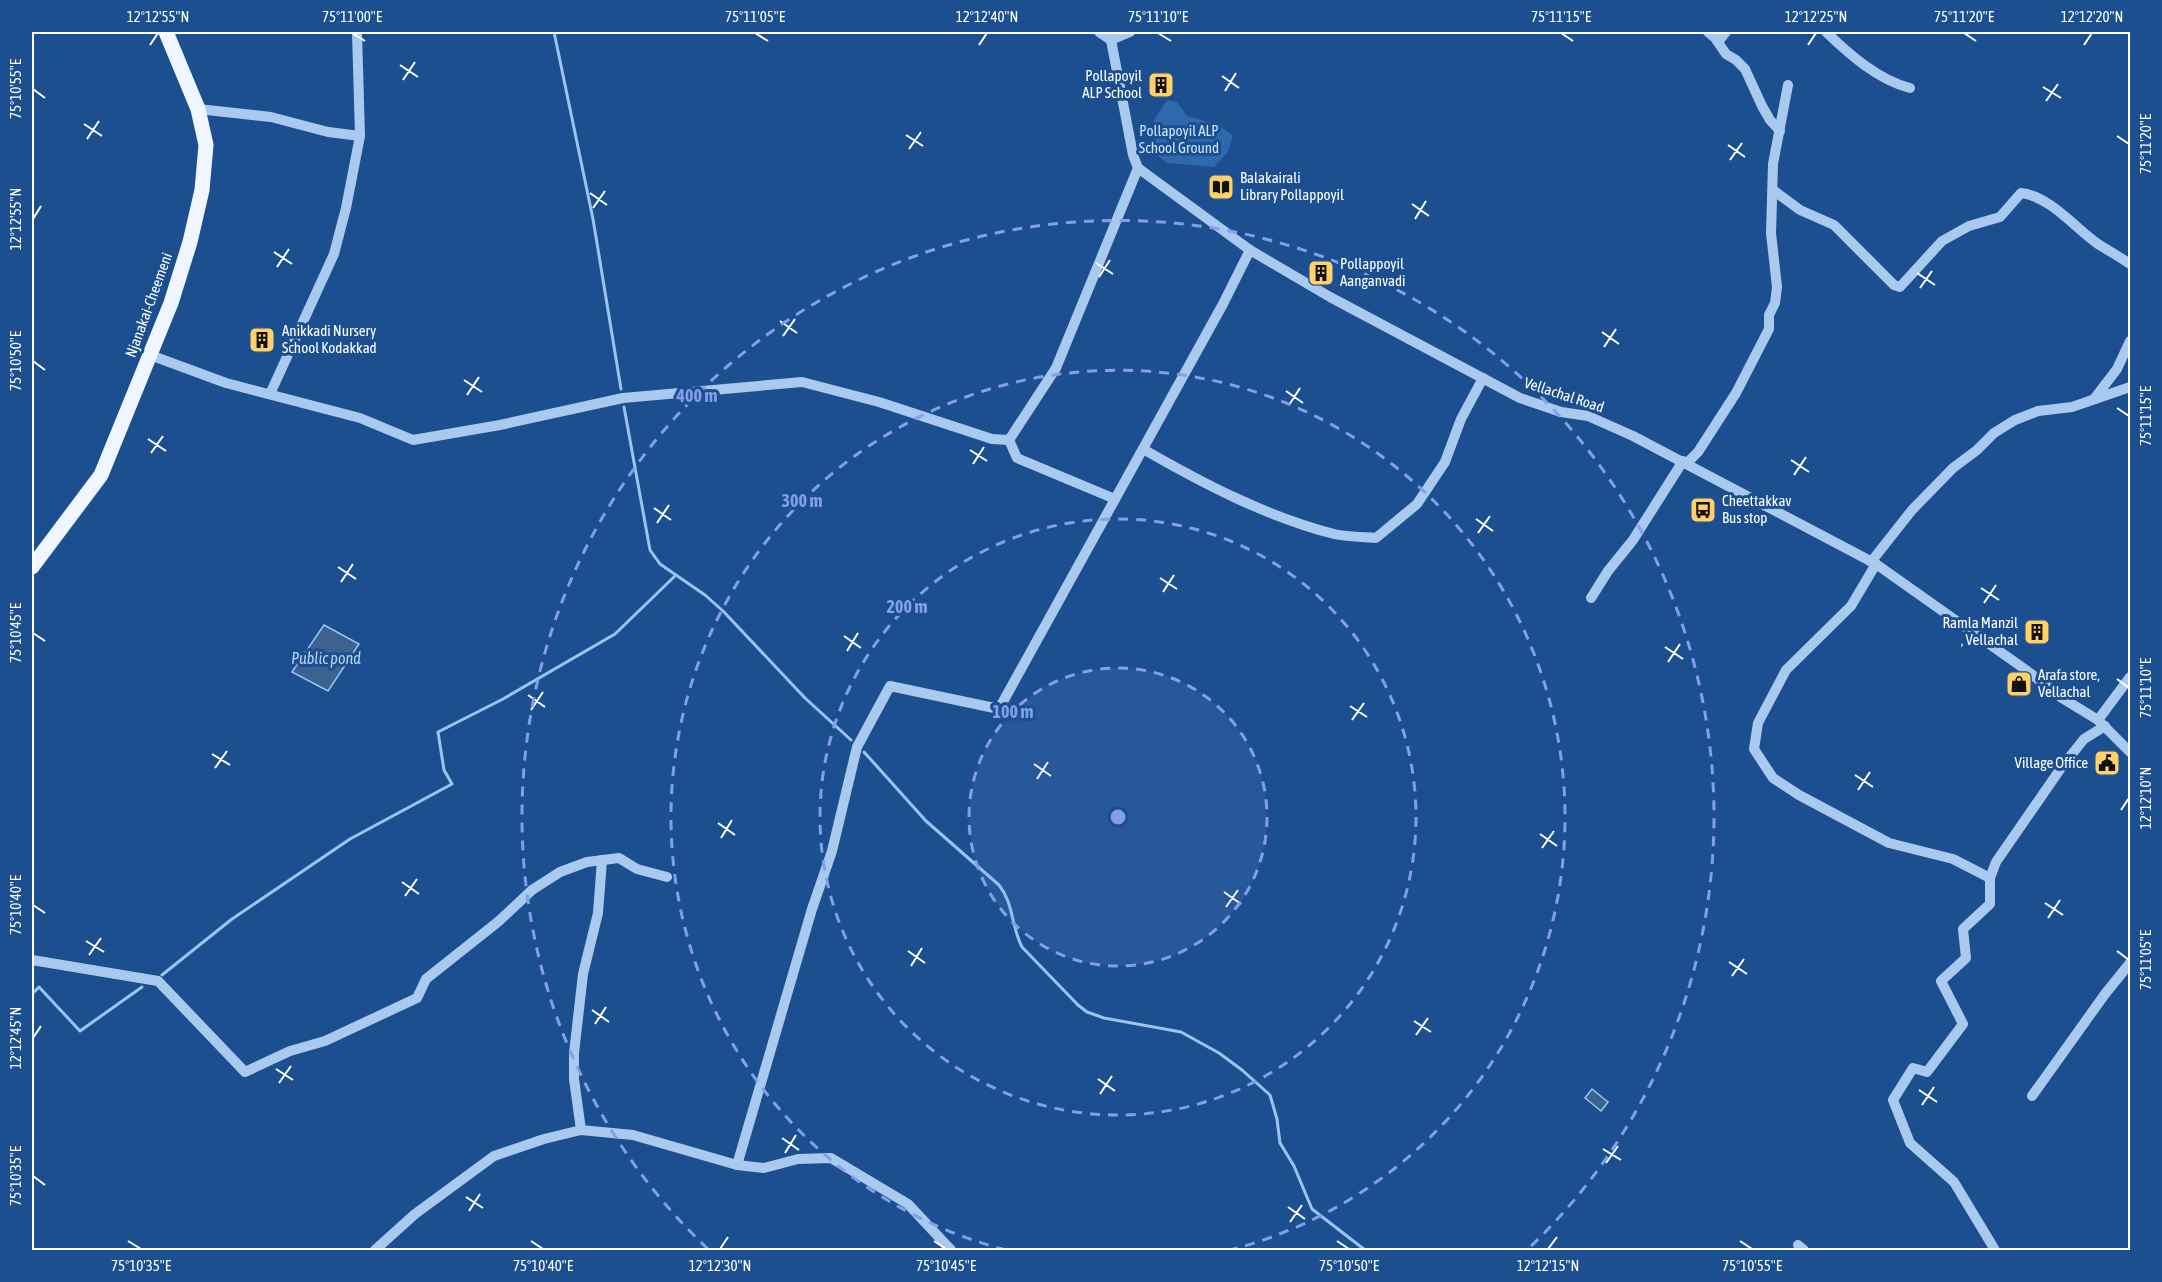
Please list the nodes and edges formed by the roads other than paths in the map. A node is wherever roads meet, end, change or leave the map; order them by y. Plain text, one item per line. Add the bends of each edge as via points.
1 (166, 32) edge
2 (357, 32) edge
3 (1099, 32) edge
4 (1130, 32) edge
5 (1708, 32) edge
6 (1726, 32) edge
7 (1826, 32) edge
8 (1111, 40) junction
9 (1718, 42) junction
10 (1788, 85) dead end
11 (1910, 88) dead end
12 (198, 109) junction
13 (1780, 131) junction
14 (360, 136) junction
15 (1138, 168) junction
16 (1773, 190) junction
17 (1250, 250) junction
18 (2130, 264) edge
19 (2130, 341) edge
20 (150, 355) junction
21 (1483, 378) junction
22 (2130, 387) edge
23 (270, 394) junction
24 (2094, 400) junction
25 (1009, 440) junction
26 (1143, 449) junction
27 (1685, 462) junction
28 (1115, 499) junction
29 (1873, 563) junction
30 (32, 567) edge
31 (1591, 598) dead end
32 (2130, 677) edge
33 (2101, 723) junction
34 (2130, 752) edge
35 (602, 860) junction
36 (667, 877) dead end
37 (1989, 878) junction
38 (32, 960) edge
39 (2130, 963) edge
40 (2032, 1096) dead end
41 (581, 1130) junction
42 (737, 1165) junction
43 (375, 1251) edge
44 (951, 1251) edge
45 (1995, 1251) edge

1 - 12 main road, Njanakai-Cheemeni
2 - 14 street
3 - 8 street
4 - 8 street
5 - 9 street
6 - 9 street
7 - 11 street via 1851,56 1898,85
8 - 15 street
9 - 13 street via 1745,69 1762,106
10 - 13 street
12 - 14 street via 271,117
12 - 20 main road, Njanakai-Cheemeni via 206,145 202,190 171,303
13 - 16 street via 1773,164
14 - 23 street via 334,254
15 - 17 street, Vellachal Road
15 - 25 street via 1056,368
16 - 18 street via 1800,210 1834,225 1900,287 1942,241 1969,226 2000,218 2021,193 2040,199
16 - 27 street via 1771,233 1776,287 1769,329 1736,393 1698,452
17 - 21 street, Vellachal Road
17 - 26 street
19 - 24 street via 2117,369
20 - 23 street via 193,373
20 - 30 main road, Njanakai-Cheemeni via 101,475
21 - 26 street via 1461,419 1445,462 1417,504 1376,538 1337,534 1290,521
21 - 27 street, Vellachal Road via 1520,398 1561,412 1588,416
22 - 24 street
23 - 25 street via 360,418 413,440 623,398 802,382 992,439
24 - 29 street via 2072,408 2038,411 1994,433 1911,510
25 - 28 street via 1017,458
26 - 28 street
27 - 29 street, Vellachal Road
27 - 31 street
28 - 42 street via 999,709 890,686 857,747 832,851
29 - 33 street, Vellachal Road
29 - 37 street via 1851,606 1786,670 1758,723 1754,749 1773,778 1799,795 1888,843 1953,859
32 - 33 street
33 - 34 street, Vellachal Road
33 - 37 street via 2061,768
35 - 36 street via 619,858 637,869
35 - 38 street via 560,872 532,890 426,980 417,998 325,1041 290,1051 245,1072 158,981
35 - 41 street via 598,913 583,974 574,1053
37 - 45 street via 1990,904 1963,929 1966,958 1941,981 1963,1024 1927,1072 1913,1068 1893,1100 1910,1143 1954,1182
39 - 40 street
41 - 42 street via 633,1135
41 - 43 street via 494,1156 415,1214
42 - 44 street via 764,1168 798,1159 831,1158 908,1204

